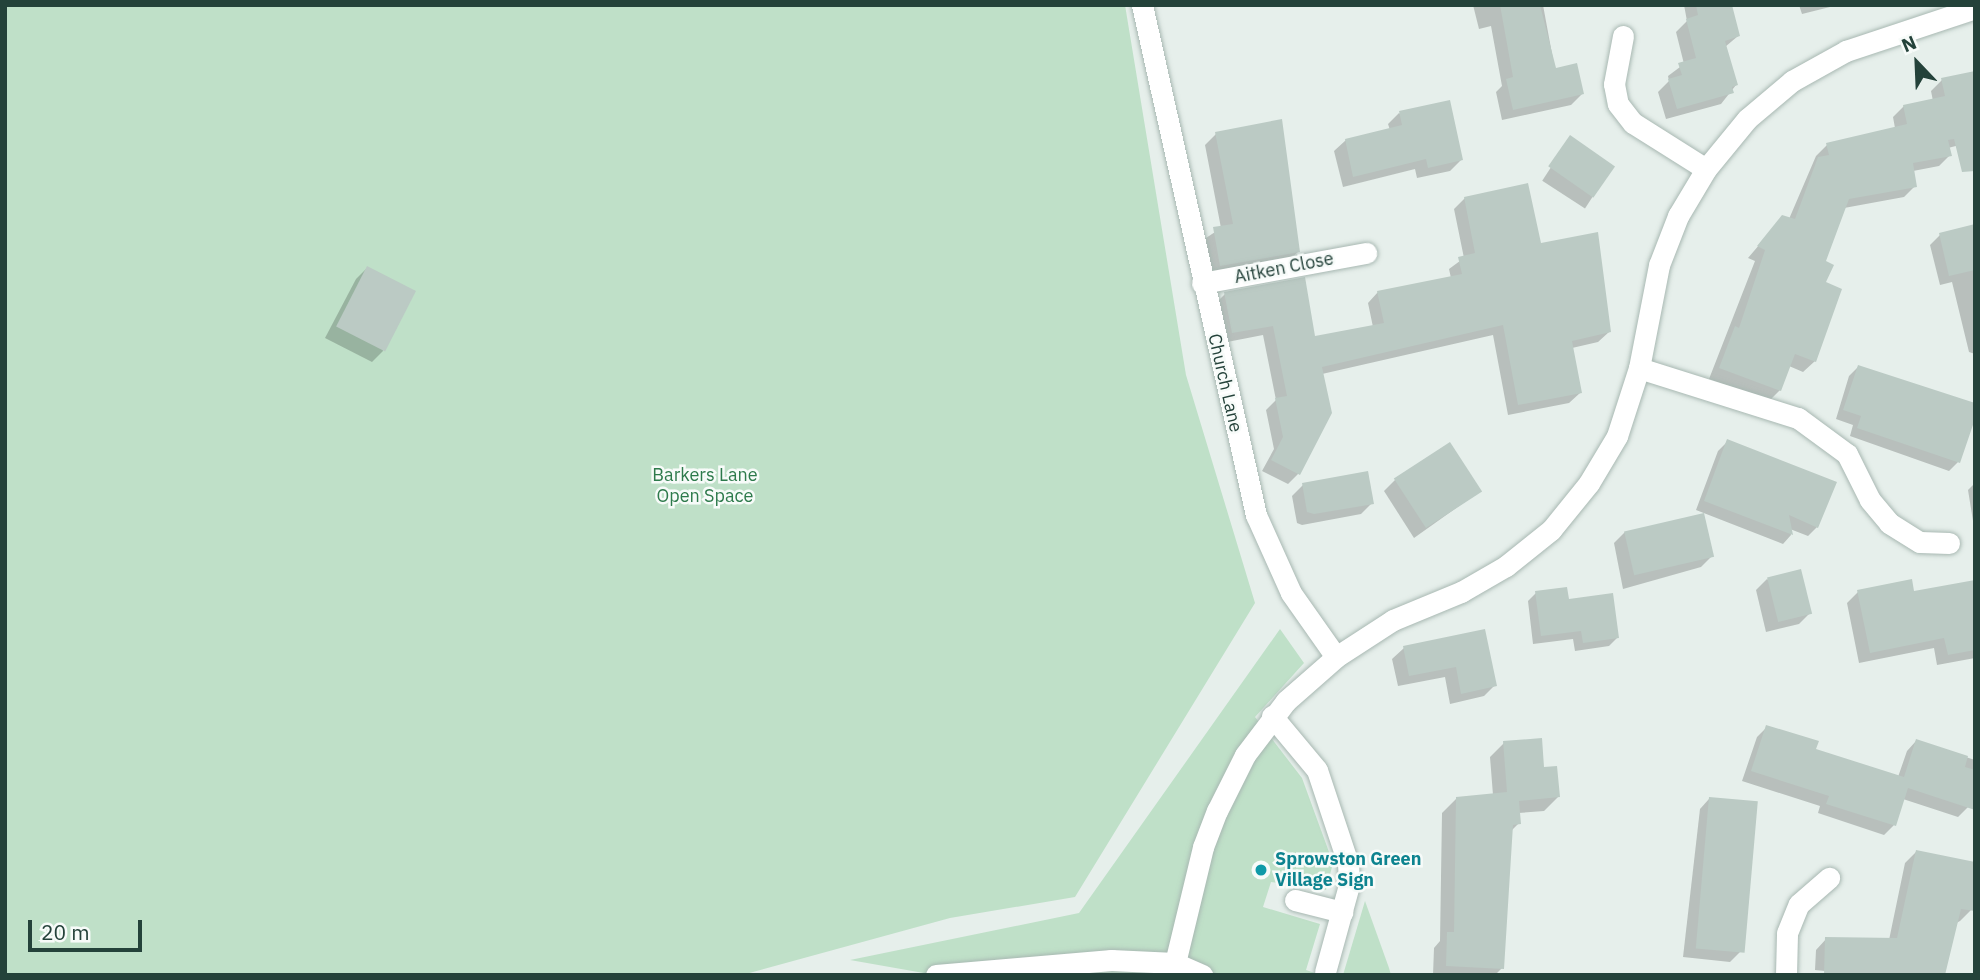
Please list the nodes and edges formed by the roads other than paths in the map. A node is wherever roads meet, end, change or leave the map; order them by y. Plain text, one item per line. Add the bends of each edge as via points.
1 (1142, 5) edge
2 (1975, 8) edge
3 (1623, 36) dead end
4 (1706, 169) junction
5 (1366, 253) dead end
6 (1202, 284) junction
7 (1639, 368) junction
8 (1949, 543) dead end
9 (1336, 657) junction
10 (1272, 716) junction
11 (1829, 878) dead end
12 (1295, 900) dead end
13 (1342, 912) junction
14 (1175, 963) junction
15 (1325, 972) dead end
16 (936, 975) edge
17 (1202, 975) edge
18 (1786, 975) edge

1 - 6 street, Church Lane
2 - 4 street via 1846,51 1792,81 1747,119
3 - 4 street via 1614,84 1618,104 1633,123
4 - 7 street via 1678,216 1659,265
5 - 6 street, Aitken Close
6 - 9 street, Church Lane via 1256,515 1291,593
7 - 8 street via 1798,418 1847,454 1870,500 1889,523 1920,542
7 - 9 street via 1617,436 1551,530 1506,566 1461,592 1393,620
9 - 10 street
10 - 13 street via 1317,770 1348,863
10 - 14 street via 1245,755 1217,811 1203,847
11 - 18 street via 1800,904 1787,933
12 - 13 street
13 - 15 street
14 - 16 street via 1035,963
14 - 17 street

